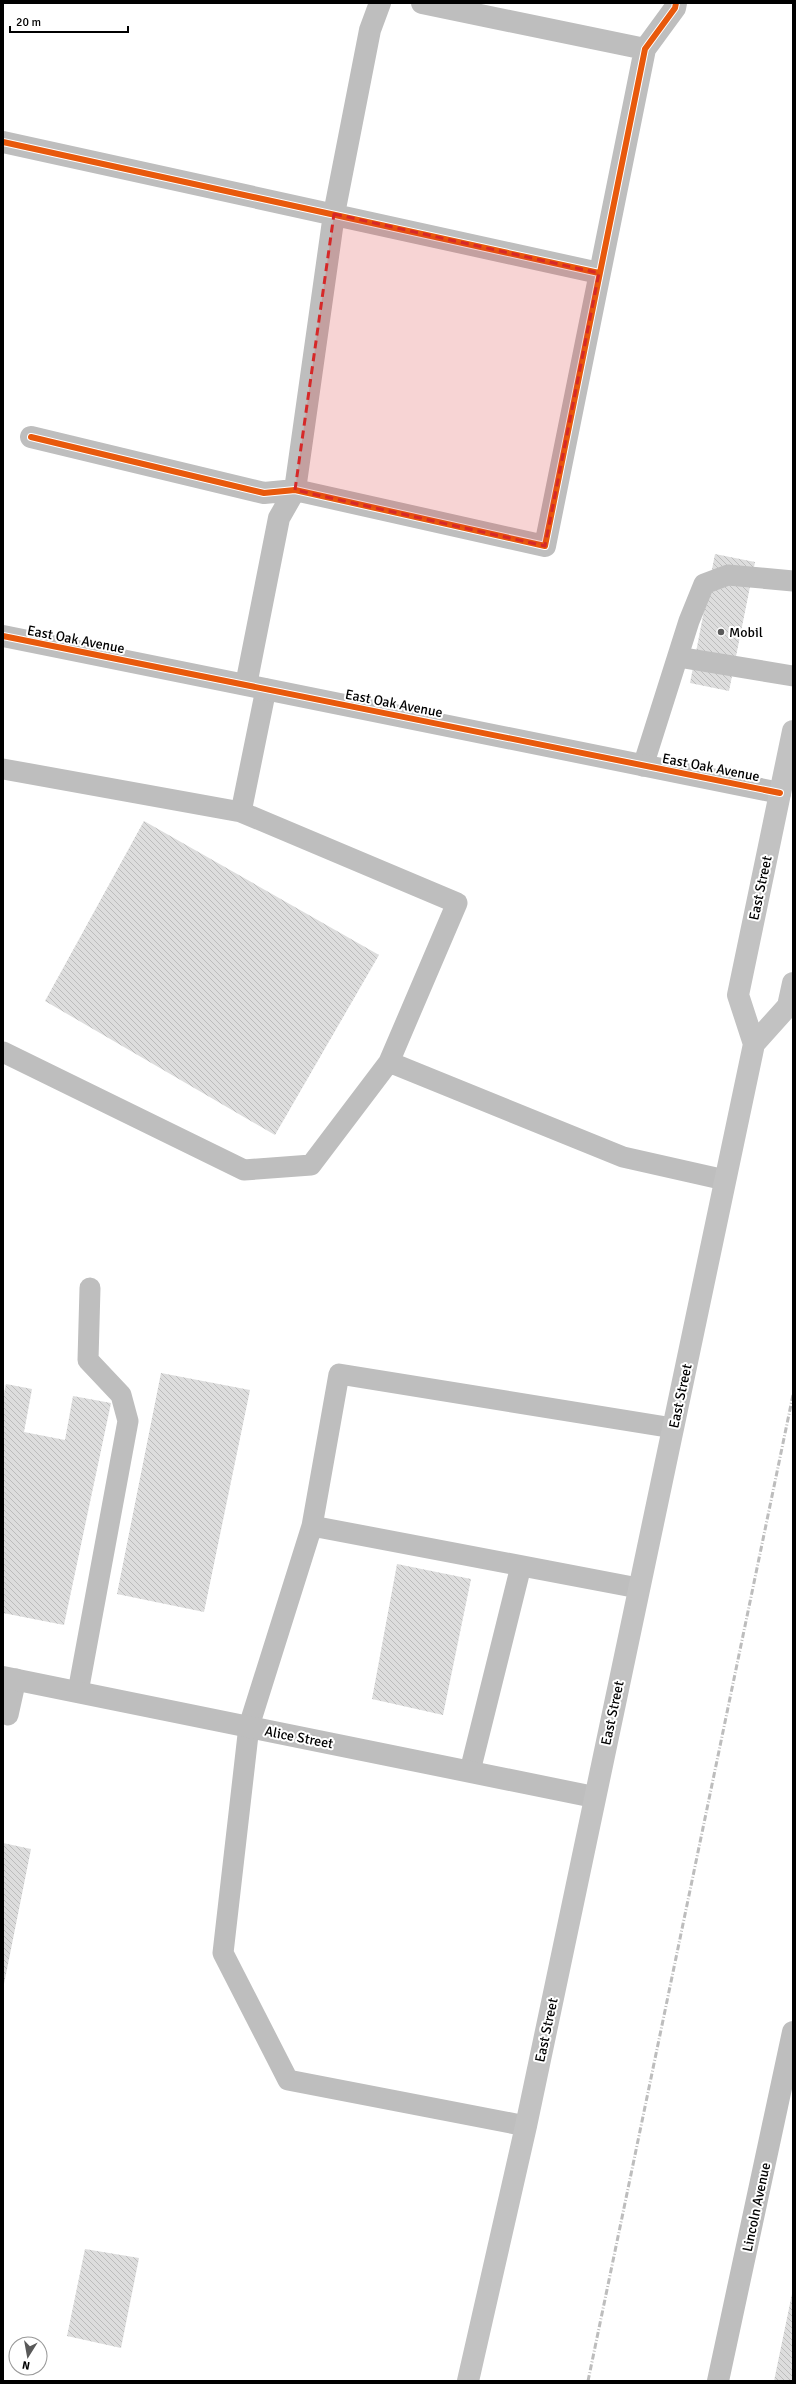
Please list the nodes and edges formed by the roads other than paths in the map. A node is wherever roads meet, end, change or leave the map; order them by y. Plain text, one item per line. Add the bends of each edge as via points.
1 (380, 3) edge
2 (422, 3) edge
3 (676, 3) edge
4 (645, 49) junction
5 (3, 142) edge
6 (334, 214) junction
7 (599, 273) junction
8 (32, 436) dead end
9 (295, 490) junction
10 (793, 581) edge
11 (3, 636) edge
12 (678, 657) junction
13 (793, 676) edge
14 (256, 687) junction
15 (793, 731) edge
16 (643, 766) junction
17 (3, 769) edge
18 (780, 793) junction
19 (241, 812) junction
20 (793, 983) edge
21 (754, 1044) junction
22 (3, 1052) edge
23 (388, 1062) junction
24 (725, 1180) junction
25 (90, 1288) dead end
26 (673, 1428) junction
27 (312, 1526) junction
28 (521, 1566) junction
29 (638, 1588) junction
30 (9, 1678) edge
31 (78, 1692) junction
32 (8, 1715) dead end
33 (249, 1726) junction
34 (470, 1771) junction
35 (594, 1797) junction
36 (793, 2032) edge
37 (526, 2126) junction
38 (468, 2381) edge
39 (718, 2381) edge

1 - 6 street via 370,30
2 - 4 street
3 - 4 street
4 - 7 street
5 - 6 street
6 - 7 street
6 - 9 street
7 - 9 street via 545,546
8 - 9 street via 264,493
9 - 14 street via 279,518
10 - 12 lane via 728,575 704,584
11 - 14 street, East Oak Avenue
12 - 13 lane
12 - 16 lane
14 - 16 street, East Oak Avenue
14 - 19 lane
15 - 18 main road, East Street
16 - 18 street, East Oak Avenue
17 - 19 lane
18 - 21 main road, East Street via 738,995
19 - 23 lane via 457,903
20 - 21 main road, East Street via 788,1006
21 - 24 main road, East Street
22 - 23 lane via 244,1170 311,1165
23 - 24 lane via 623,1157
24 - 26 main road, East Street
25 - 31 lane via 88,1360 121,1395 128,1421
26 - 27 lane via 339,1374
26 - 29 main road, East Street
27 - 28 lane
27 - 33 lane
28 - 29 lane
28 - 34 lane
29 - 35 main road, East Street
30 - 31 street, Alice Street
30 - 32 lane
31 - 33 street, Alice Street
33 - 34 street, Alice Street
33 - 37 lane via 223,1952 288,2080
34 - 35 street, Alice Street
35 - 37 main road, East Street
36 - 39 street, Lincoln Avenue
37 - 38 main road, East Street

